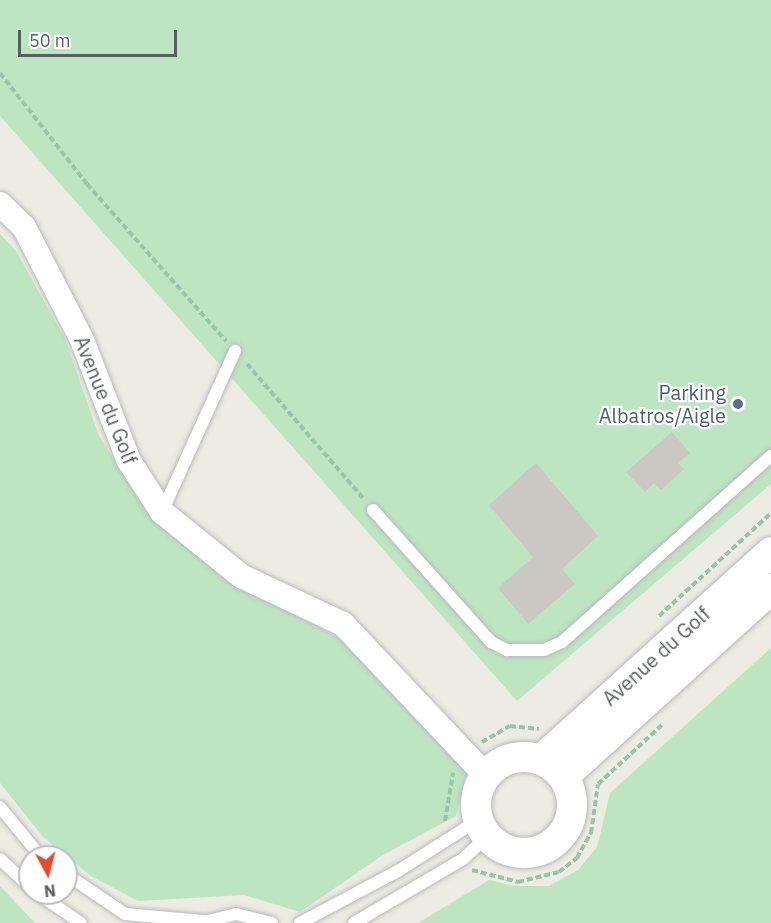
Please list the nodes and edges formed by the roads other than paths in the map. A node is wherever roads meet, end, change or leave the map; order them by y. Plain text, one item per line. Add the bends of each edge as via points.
1 (0, 204) edge
2 (235, 351) road end
3 (771, 456) edge
4 (373, 510) road end
5 (162, 512) junction
6 (771, 552) edge
7 (771, 589) edge
8 (552, 768) junction
9 (486, 776) junction
10 (0, 807) edge
11 (483, 828) junction
12 (31, 845) edge
13 (0, 859) edge
14 (18, 876) edge
15 (78, 882) edge
16 (55, 905) edge
17 (201, 922) edge
18 (81, 923) edge
19 (272, 923) edge
20 (300, 923) edge
21 (354, 923) edge

1 - 5 street, Avenue du Golf via 24,227 82,340 129,461
2 - 5 lane
3 - 4 lane via 562,642 544,650 515,651 491,642
5 - 9 street, Avenue du Golf via 241,576 343,624
6 - 8 street, Avenue du Golf
7 - 8 street, Avenue du Golf
8 - 9 street via 520,757 498,764
8 - 11 street via 573,808 563,834 551,845 519,853
9 - 11 street via 478,790
10 - 12 lane
11 - 20 lane
11 - 21 lane via 463,859
13 - 14 lane
15 - 17 lane via 125,914
16 - 18 lane
17 - 19 lane via 236,914

